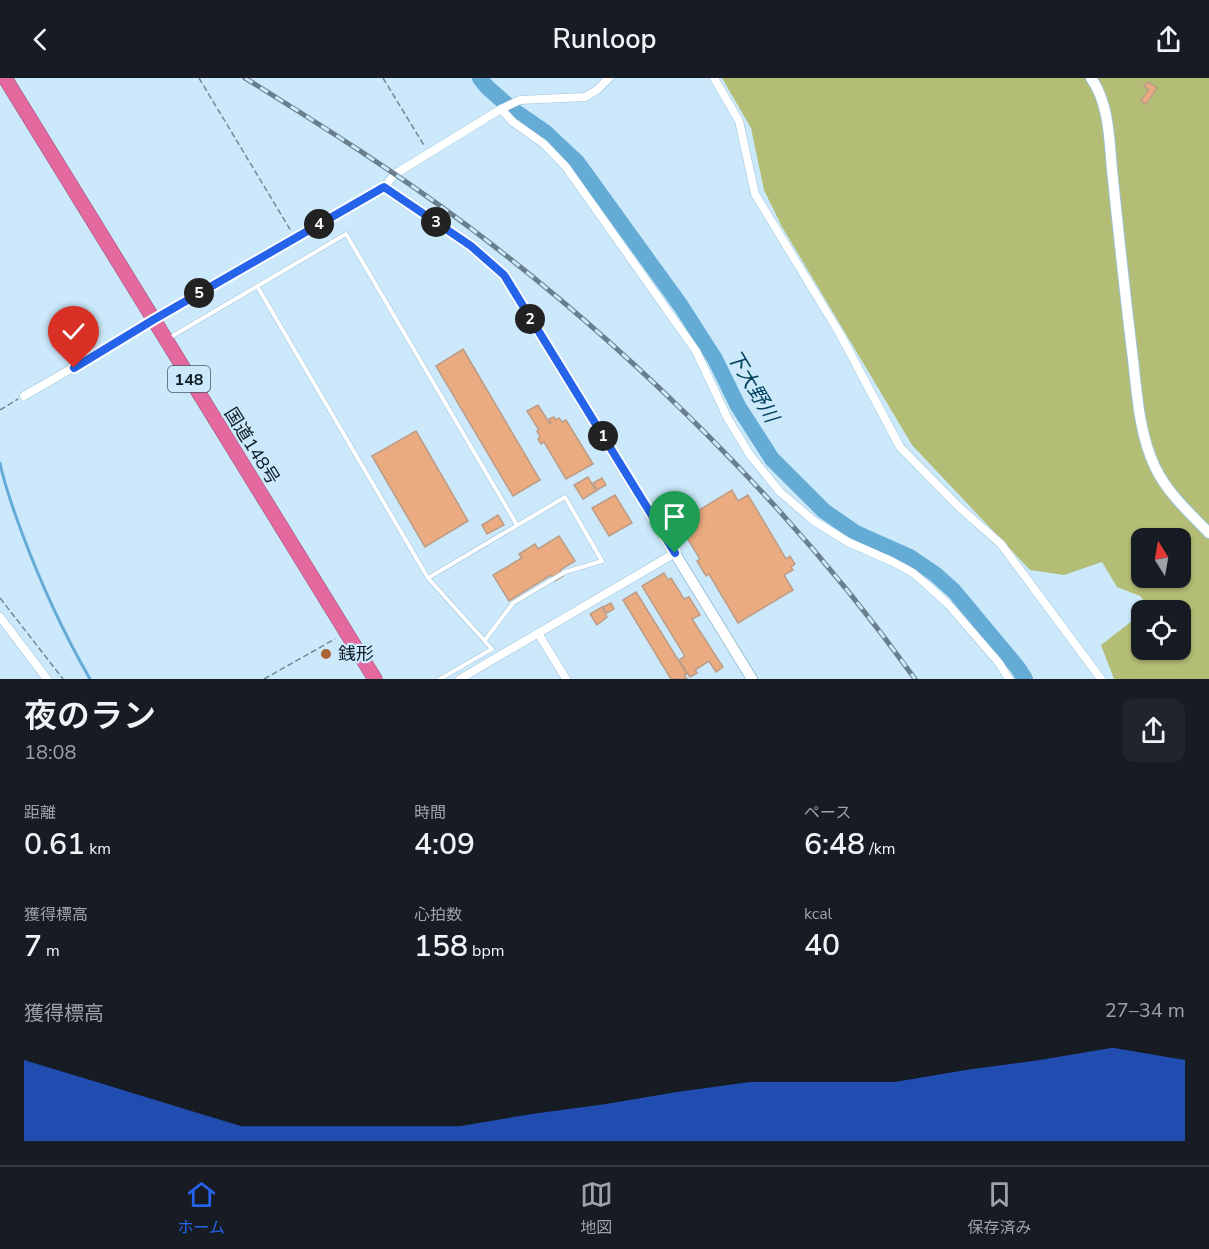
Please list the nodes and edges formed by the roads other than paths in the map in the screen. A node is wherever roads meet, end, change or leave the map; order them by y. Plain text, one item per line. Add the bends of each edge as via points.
1 (5, 78) edge
2 (609, 78) edge
3 (714, 78) edge
4 (1091, 78) edge
5 (501, 109) junction
6 (384, 187) junction
7 (257, 286) junction
8 (153, 320) junction
9 (165, 340) junction
10 (24, 396) road end
11 (517, 525) junction
12 (1209, 534) edge
13 (675, 553) junction
14 (428, 578) junction
15 (0, 617) edge
16 (538, 633) junction
17 (485, 640) junction
18 (47, 679) edge
19 (375, 679) edge
20 (440, 679) edge
21 (459, 679) edge
22 (566, 679) edge
23 (752, 679) edge
24 (1009, 679) edge
25 (1101, 679) edge

1 - 8 highway, 国道148号 / 148
2 - 5 street via 585,97 520,100
3 - 25 street via 739,121 755,194 840,334 900,447 1001,544
4 - 12 street via 1107,126 1145,442 1164,484
5 - 6 street via 395,174
5 - 24 street via 566,167 696,351 734,429 780,492 814,521 848,542 913,573 948,604
6 - 8 street
6 - 13 street via 471,246 504,275
7 - 9 lane
7 - 11 lane via 346,234
7 - 14 lane
8 - 9 highway, 国道148号 / 148
8 - 10 street
9 - 19 highway, 国道148号 / 148
11 - 14 lane
11 - 17 lane via 565,497 602,561 565,572 513,603
13 - 16 street
13 - 23 street
14 - 17 lane
15 - 18 street
16 - 21 street
16 - 22 street
17 - 20 lane via 492,649

